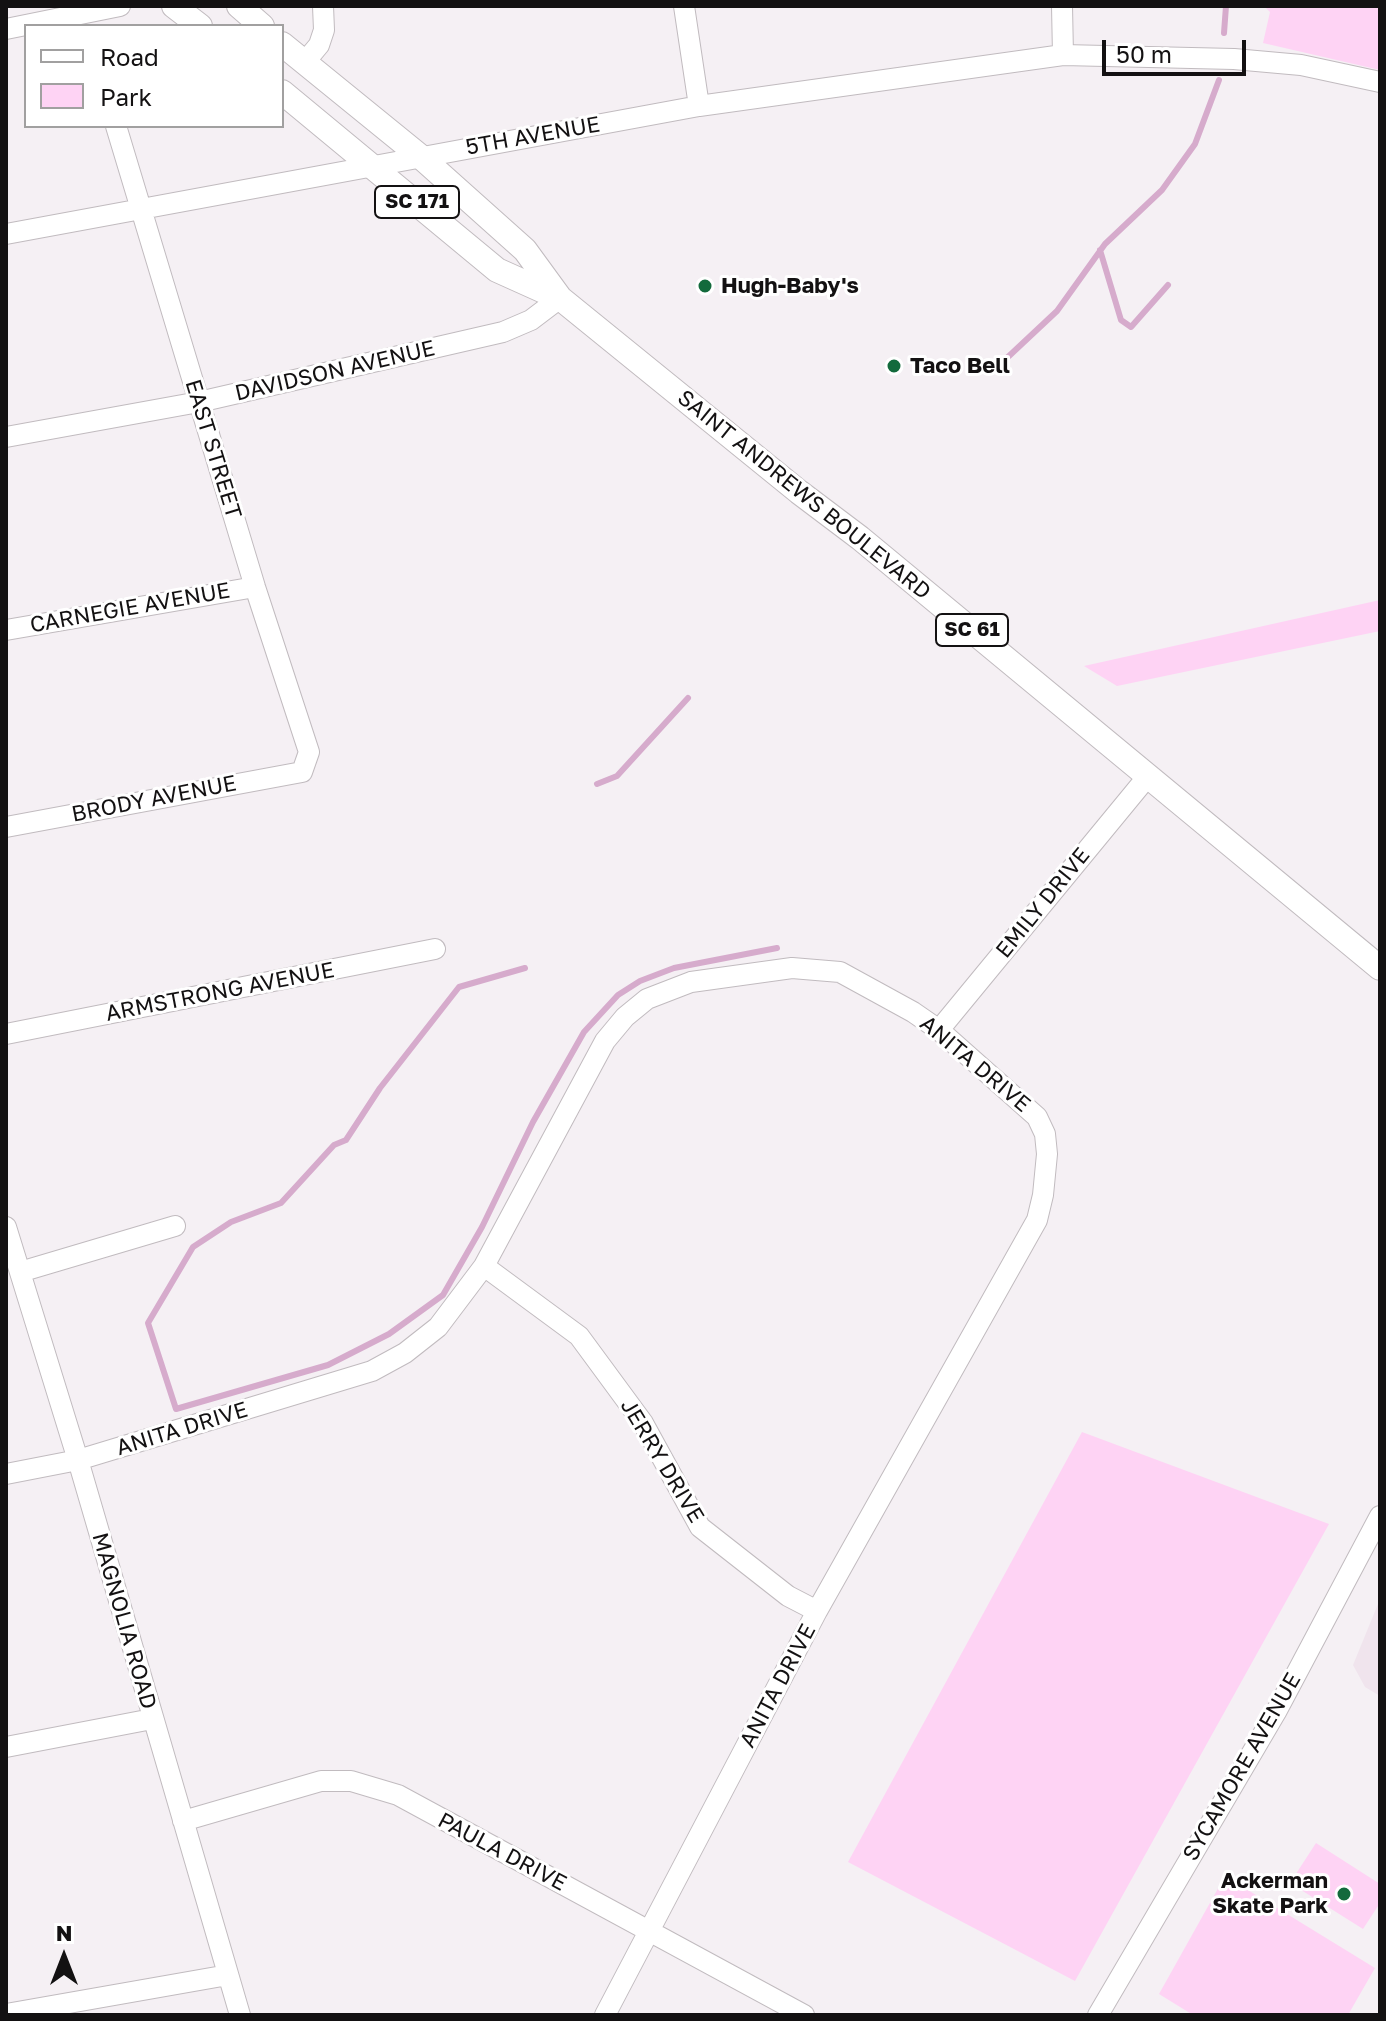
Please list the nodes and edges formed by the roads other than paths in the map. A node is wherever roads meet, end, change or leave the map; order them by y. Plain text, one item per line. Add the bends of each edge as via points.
1 (120, 6) edge
2 (174, 6) edge
3 (239, 6) edge
4 (323, 6) edge
5 (684, 6) edge
6 (1062, 6) edge
7 (87, 20) edge
8 (51, 24) edge
9 (197, 24) edge
10 (260, 24) edge
11 (284, 46) edge
12 (1063, 55) junction
13 (304, 63) junction
14 (1380, 82) edge
15 (284, 94) edge
16 (699, 106) junction
17 (117, 128) edge
18 (421, 157) junction
19 (374, 166) junction
20 (139, 210) junction
21 (6, 234) edge
22 (560, 298) junction
23 (199, 402) junction
24 (6, 437) edge
25 (255, 587) junction
26 (6, 630) edge
27 (302, 772) joint
28 (1148, 776) junction
29 (6, 827) edge
30 (435, 949) dead end
31 (1380, 968) edge
32 (939, 1030) junction
33 (6, 1034) edge
34 (175, 1226) dead end
35 (6, 1230) edge
36 (484, 1266) junction
37 (20, 1272) junction
38 (78, 1460) junction
39 (6, 1474) edge
40 (1380, 1516) edge
41 (817, 1611) junction
42 (152, 1719) junction
43 (6, 1747) edge
44 (183, 1821) junction
45 (650, 1931) junction
46 (228, 1975) junction
47 (18, 2013) edge
48 (1102, 2013) edge
49 (240, 2015) edge
50 (605, 2015) edge
51 (804, 2015) edge

1 - 7 street
2 - 9 main road
3 - 10 main road
4 - 13 street via 319,45
5 - 16 street
6 - 12 street
7 - 8 street
11 - 13 main road, SAINT ANDREWS BOULEVARD / SC 171
12 - 14 street, 5TH AVENUE via 1234,59 1301,65
12 - 16 street, 5TH AVENUE
13 - 18 main road, SAINT ANDREWS BOULEVARD / SC 171
15 - 19 main road, SAINT ANDREWS BOULEVARD / SC 171
16 - 18 street, 5TH AVENUE
17 - 20 street, EAST STREET
18 - 19 street, 5TH AVENUE
18 - 22 main road, SAINT ANDREWS BOULEVARD / SC 171 via 525,250
19 - 20 street, 5TH AVENUE
19 - 22 main road, SAINT ANDREWS BOULEVARD / SC 171 via 497,270
20 - 21 street, 5TH AVENUE
20 - 23 street, EAST STREET
22 - 23 street, DAVIDSON AVENUE via 531,320 503,332
22 - 28 main road, SAINT ANDREWS BOULEVARD / SC 61
23 - 24 street, DAVIDSON AVENUE
23 - 25 street, EAST STREET
25 - 26 street, CARNEGIE AVENUE
25 - 27 street, EAST STREET via 309,752
27 - 29 street, BRODY AVENUE
28 - 31 main road, SAINT ANDREWS BOULEVARD / SC 61
28 - 32 street, EMILY DRIVE
30 - 33 street, ARMSTRONG AVENUE
32 - 36 street, ANITA DRIVE via 840,972 792,968 691,982 647,999 605,1041
32 - 41 street, ANITA DRIVE via 1037,1117 1047,1154 1043,1195 1037,1220
34 - 37 street
35 - 37 street, MAGNOLIA ROAD
36 - 38 street, ANITA DRIVE via 438,1327 372,1371
36 - 41 street, JERRY DRIVE via 579,1336 643,1423 700,1527 788,1596
37 - 38 street, MAGNOLIA ROAD
38 - 39 street, ANITA DRIVE
38 - 42 street, MAGNOLIA ROAD
40 - 48 street, SYCAMORE AVENUE via 1276,1712
41 - 45 street, ANITA DRIVE
42 - 43 street
42 - 44 street, MAGNOLIA ROAD
44 - 45 street, PAULA DRIVE via 321,1781 351,1781 398,1795
44 - 46 street, MAGNOLIA ROAD
45 - 50 street, ANITA DRIVE
45 - 51 street, PAULA DRIVE
46 - 47 street
46 - 49 street, MAGNOLIA ROAD

